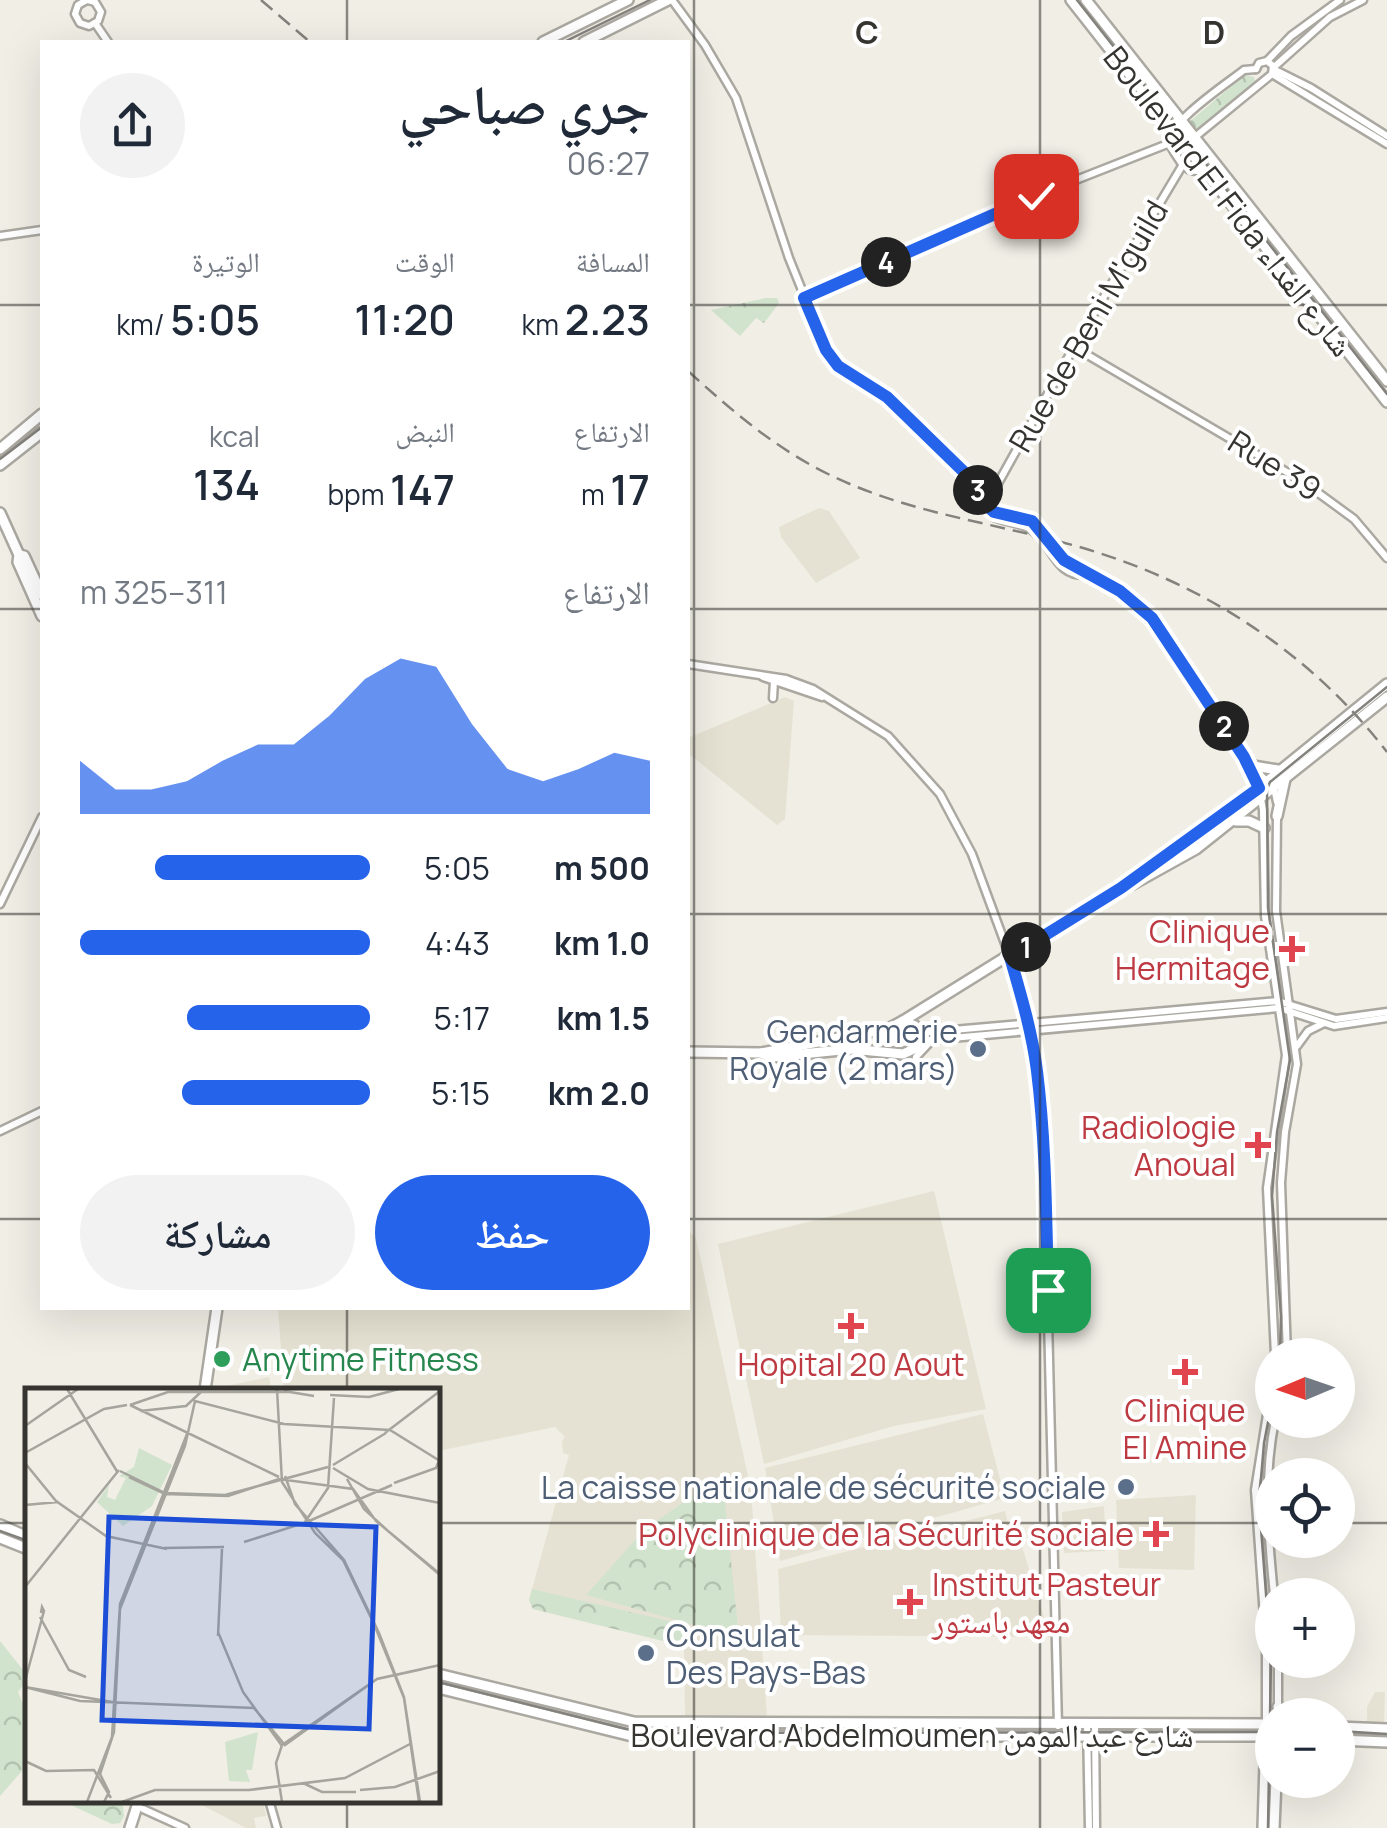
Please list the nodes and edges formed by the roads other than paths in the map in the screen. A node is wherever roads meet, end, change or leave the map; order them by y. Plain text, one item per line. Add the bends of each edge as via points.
1 (85, 0) edge
2 (628, 0) edge
3 (670, 0) edge
4 (1070, 0) edge
5 (1086, 0) edge
6 (1363, 0) edge
7 (1343, 2) edge
8 (95, 23) junction
9 (107, 40) edge
10 (546, 40) edge
11 (588, 40) edge
12 (1256, 69) junction
13 (1270, 70) junction
14 (1181, 120) junction
15 (1387, 136) edge
16 (1171, 137) junction
17 (1195, 137) junction
18 (1387, 144) edge
19 (1182, 166) junction
20 (1205, 172) junction
21 (40, 230) edge
22 (0, 236) edge
23 (804, 298) junction
24 (1074, 347) junction
25 (1387, 382) edge
26 (1387, 402) edge
27 (40, 416) edge
28 (40, 434) edge
29 (0, 449) edge
30 (0, 464) edge
31 (996, 486) junction
32 (978, 492) junction
33 (983, 502) junction
34 (0, 513) edge
35 (19, 556) junction
36 (1387, 558) edge
37 (40, 591) edge
38 (40, 602) edge
39 (40, 612) edge
40 (690, 664) edge
41 (758, 675) junction
42 (774, 681) junction
43 (1387, 684) edge
44 (804, 689) junction
45 (1387, 697) edge
46 (773, 698) dead end
47 (1251, 766) junction
48 (1282, 774) junction
49 (1265, 789) junction
50 (1277, 816) junction
51 (40, 821) edge
52 (1233, 821) junction
53 (1264, 828) junction
54 (1121, 888) junction
55 (0, 904) edge
56 (1010, 957) junction
57 (1278, 1004) junction
58 (1290, 1008) junction
59 (1387, 1015) edge
60 (1324, 1023) junction
61 (890, 1028) junction
62 (1030, 1028) junction
63 (913, 1030) junction
64 (933, 1040) junction
65 (1296, 1046) junction
66 (690, 1052) edge
67 (898, 1052) junction
68 (761, 1054) junction
69 (914, 1068) dead end
70 (40, 1112) edge
71 (0, 1131) edge
72 (216, 1310) edge
73 (1275, 1338) edge
74 (1287, 1338) edge
75 (205, 1388) edge
76 (1263, 1438) edge
77 (1272, 1438) edge
78 (0, 1525) edge
79 (25, 1536) edge
80 (0, 1538) edge
81 (25, 1548) edge
82 (1272, 1578) edge
83 (440, 1674) edge
84 (440, 1688) edge
85 (1268, 1698) edge
86 (773, 1715) dead end
87 (1058, 1724) junction
88 (1091, 1724) junction
89 (1255, 1724) edge
90 (765, 1725) junction
91 (1355, 1728) edge
92 (1387, 1729) edge
93 (1252, 1736) joint
94 (1059, 1737) junction
95 (1091, 1737) junction
96 (1255, 1739) edge
97 (1355, 1741) edge
98 (1387, 1742) edge
99 (1263, 1798) edge
100 (1275, 1798) edge
101 (140, 1803) edge
102 (270, 1803) edge
103 (130, 1828) edge
104 (185, 1828) edge
105 (277, 1828) edge
106 (1092, 1828) edge
107 (1263, 1828) edge
108 (1274, 1828) edge

1 - 8 street via 100,8
1 - 8 street via 76,8 78,20
2 - 10 main road
3 - 11 main road
3 - 23 street via 732,91
4 - 16 main road, Boulevard El Fida شارع الفداء
5 - 14 main road, Boulevard El Fida شارع الفداء
6 - 7 street
7 - 13 street
8 - 9 street
12 - 13 street via 1260,76
12 - 13 street via 1259,62
12 - 14 street via 1244,70
13 - 15 street
13 - 17 street
13 - 18 street
14 - 16 street
14 - 17 main road, Boulevard El Fida شارع الفداء
16 - 19 street, Rue de Beni M'guild
16 - 20 main road, Boulevard El Fida شارع الفداء
16 - 23 street
17 - 25 main road, Boulevard El Fida شارع الفداء
19 - 20 street, Rue de Beni M'guild
19 - 24 street, Rue de Beni M'guild
20 - 26 main road, Boulevard El Fida شارع الفداء
21 - 22 street
23 - 32 street via 838,366 884,393
24 - 31 street, Rue de Beni M'guild
24 - 36 street, Rue 39 via 1295,476 1354,519
27 - 29 main road
28 - 30 main road
31 - 32 street, Rue de Beni M'guild
31 - 33 street, Rue de Beni M'guild
32 - 33 street
33 - 47 street via 992,516 1031,529 1065,570 1120,591 1152,618
34 - 35 main road
35 - 37 main road
35 - 38 main road
35 - 39 main road
40 - 41 street
41 - 42 street
41 - 44 street
42 - 44 street
42 - 46 street
43 - 48 main road
44 - 56 street via 888,736 940,794 972,854
45 - 48 main road
47 - 48 main road
47 - 49 street
48 - 49 main road
48 - 50 main road
49 - 50 street
49 - 52 main road
49 - 53 street
49 - 54 main road
50 - 58 street via 1276,911
51 - 55 street
52 - 53 main road
52 - 54 main road via 1166,868
53 - 57 street
54 - 56 main road
56 - 62 street
56 - 63 main road via 938,999
57 - 58 street
57 - 62 street
57 - 73 street via 1286,1064 1270,1149 1267,1216
58 - 59 street via 1336,1019
58 - 60 street
58 - 65 street
59 - 60 street via 1348,1025
60 - 65 street
61 - 63 main road
61 - 67 main road via 888,1042
61 - 68 main road
62 - 63 street
62 - 64 street
62 - 87 street via 1044,1155
63 - 64 street
63 - 67 main road via 910,1052
64 - 69 street
65 - 74 street via 1280,1203
66 - 68 main road
67 - 68 main road
70 - 71 street
72 - 75 main road
76 - 85 street via 1254,1490
77 - 82 street via 1266,1506
78 - 79 main road
80 - 81 main road
83 - 90 main road, Boulevard Abdelmoumen شارع عبد المومن via 634,1722
84 - 94 main road, Boulevard Abdelmoumen شارع عبد المومن via 632,1736
86 - 90 main road
87 - 88 main road, Boulevard Abdelmoumen شارع عبد المومن
87 - 90 main road, Boulevard Abdelmoumen شارع عبد المومن
87 - 94 street
88 - 89 main road, Boulevard Abdelmoumen شارع عبد المومن
88 - 95 street
91 - 92 main road
93 - 95 main road, Boulevard Abdelmoumen شارع عبد المومن
93 - 96 main road
94 - 95 main road, Boulevard Abdelmoumen شارع عبد المومن
95 - 106 street
97 - 98 main road
99 - 107 main road
100 - 108 main road
101 - 103 main road
101 - 104 street
102 - 105 street

